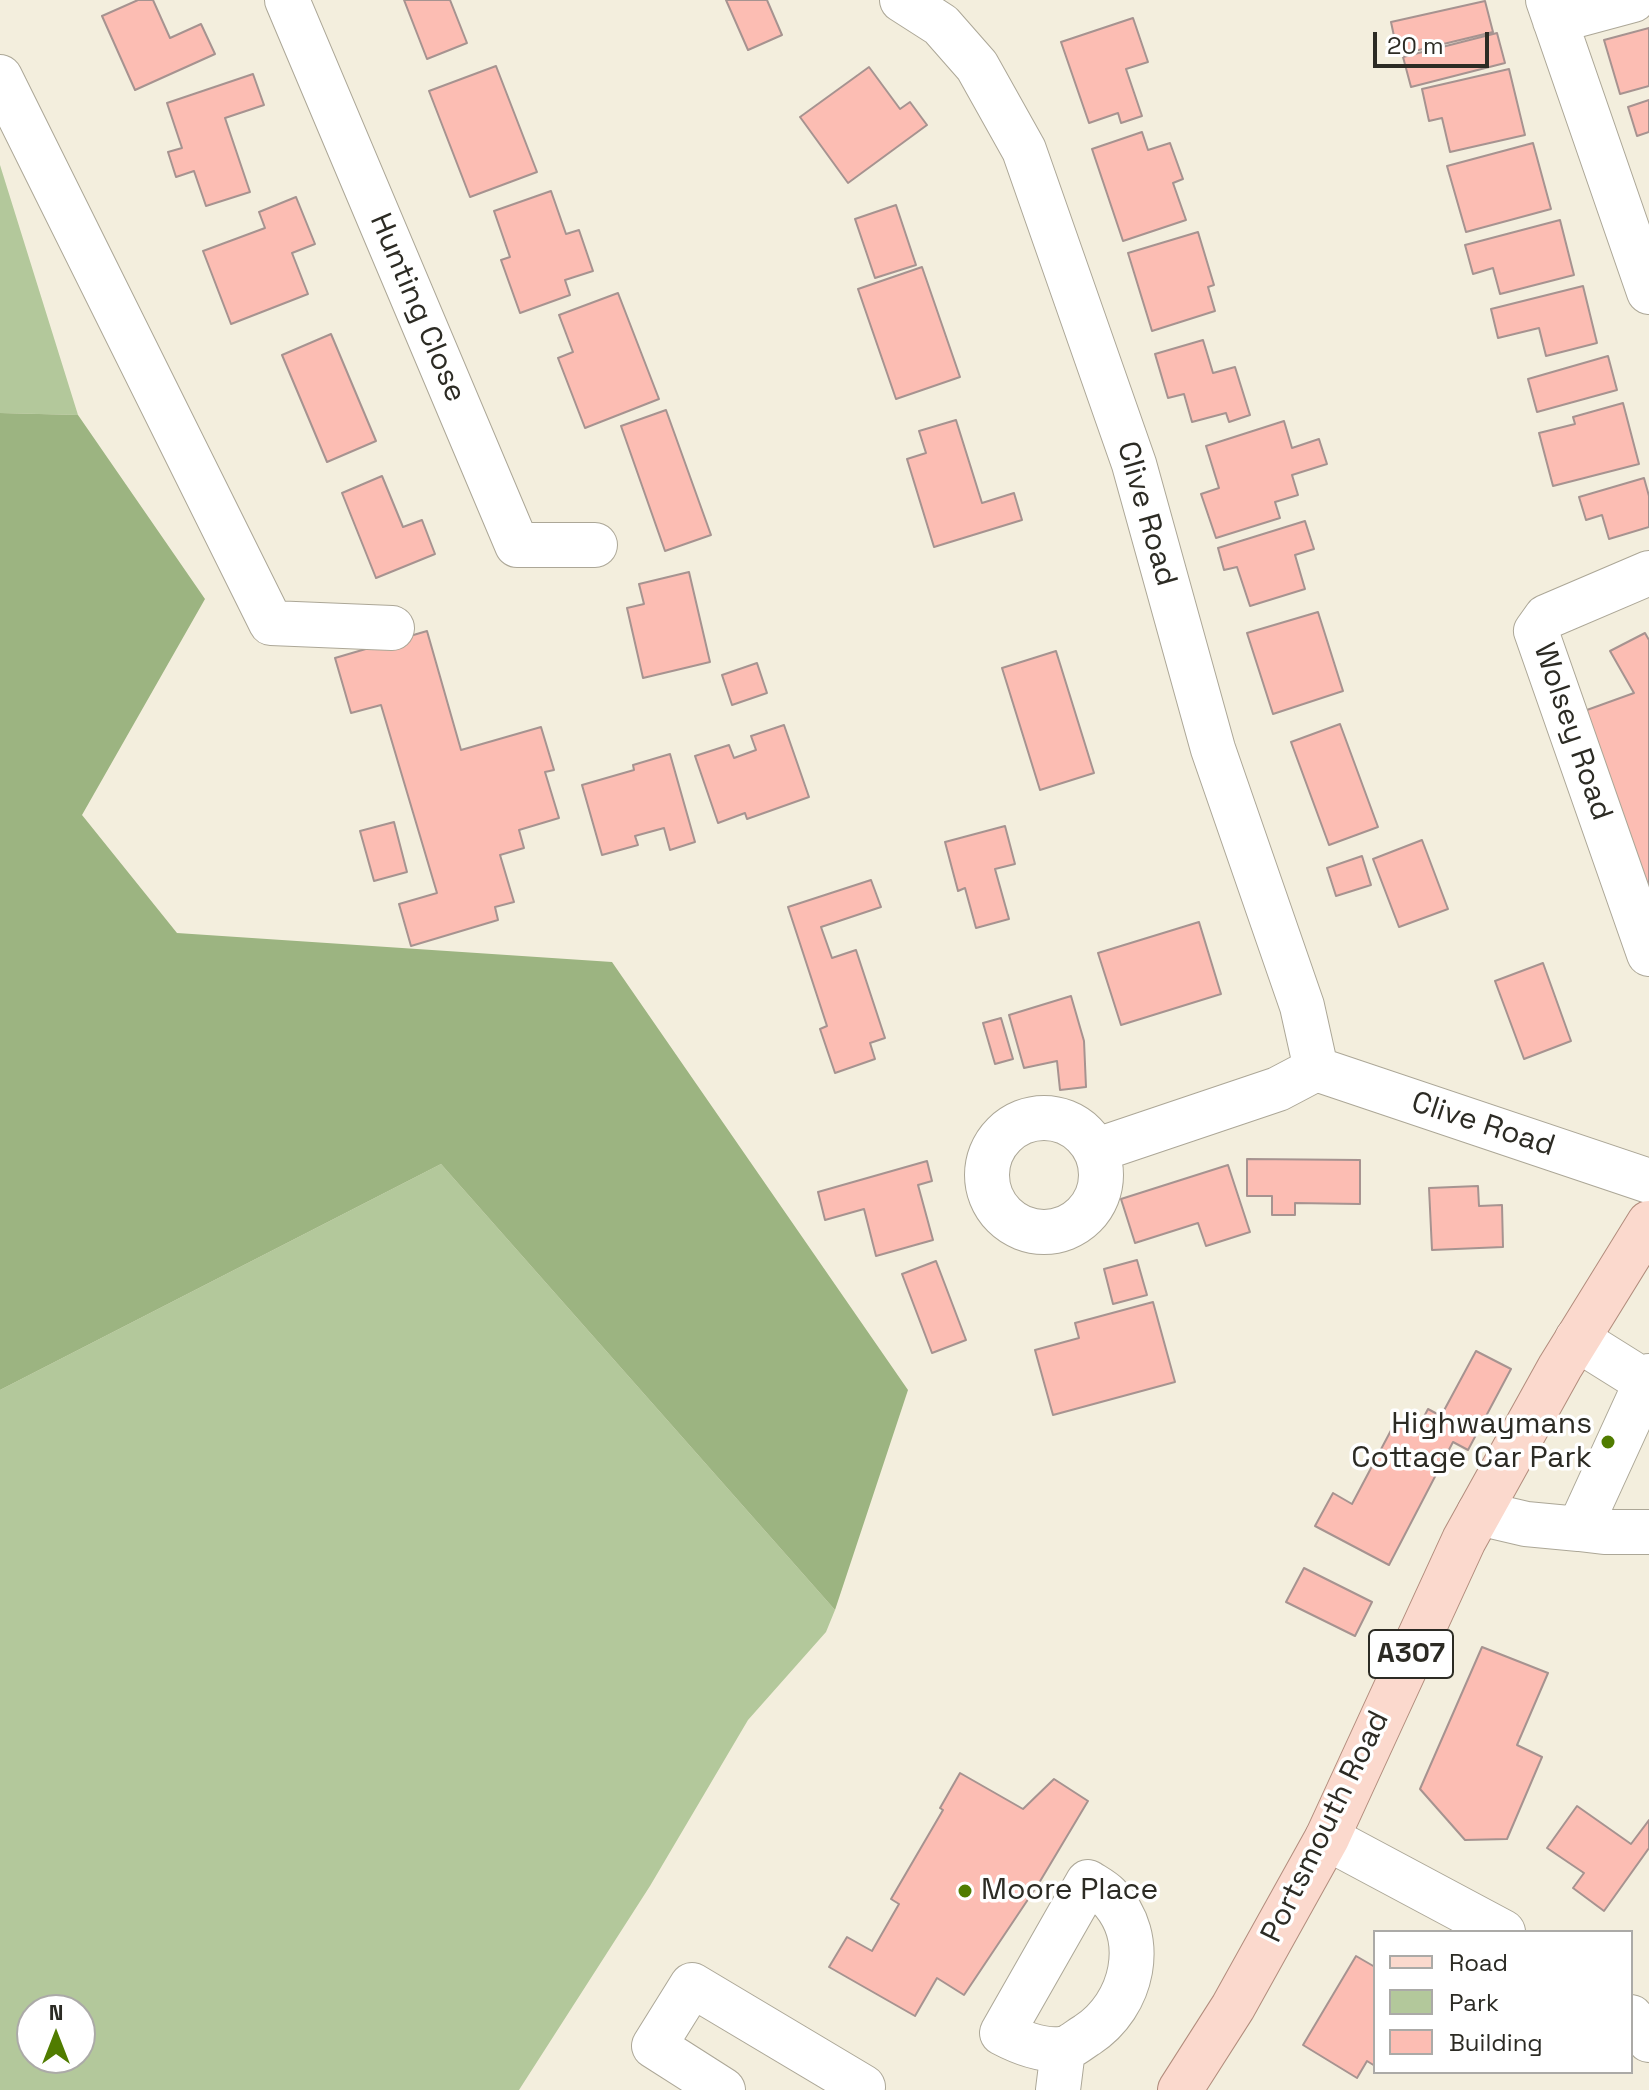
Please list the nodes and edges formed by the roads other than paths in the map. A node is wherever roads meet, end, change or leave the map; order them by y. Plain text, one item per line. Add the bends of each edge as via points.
1 (287, 0) edge
2 (902, 0) edge
3 (1633, 0) edge
4 (1551, 10) edge
5 (0, 77) edge
6 (1649, 292) edge
7 (595, 545) dead end
8 (1649, 573) edge
9 (392, 628) dead end
10 (1649, 954) edge
11 (1316, 1069) junction
12 (1097, 1150) dead end
13 (1634, 1175) edge
14 (1649, 1223) edge
15 (1577, 1339) junction
16 (1648, 1381) edge
17 (1479, 1513) junction
18 (1579, 1529) junction
19 (1649, 1532) edge
20 (1327, 1838) junction
21 (1499, 1930) edge
22 (1633, 2020) edge
23 (1649, 2040) edge
24 (723, 2090) edge
25 (861, 2090) edge
26 (1180, 2090) edge

1 - 7 street, Hunting Close via 517,545
2 - 11 street, Clive Road via 941,25 977,66 1024,150 1134,464 1213,749 1302,1006
3 - 4 street
4 - 6 street
5 - 9 street via 271,623
8 - 10 street, Wolsey Road via 1546,617 1536,631
11 - 12 street via 1278,1089
11 - 13 street, Clive Road
14 - 15 main road, Portsmouth Road / A307
15 - 16 street
15 - 17 main road, Portsmouth Road / A307
16 - 18 street
17 - 18 street
17 - 20 main road, Portsmouth Road / A307
18 - 19 street
20 - 21 street
20 - 26 main road, Portsmouth Road / A307
22 - 23 street
24 - 25 street via 654,2046 692,1985

